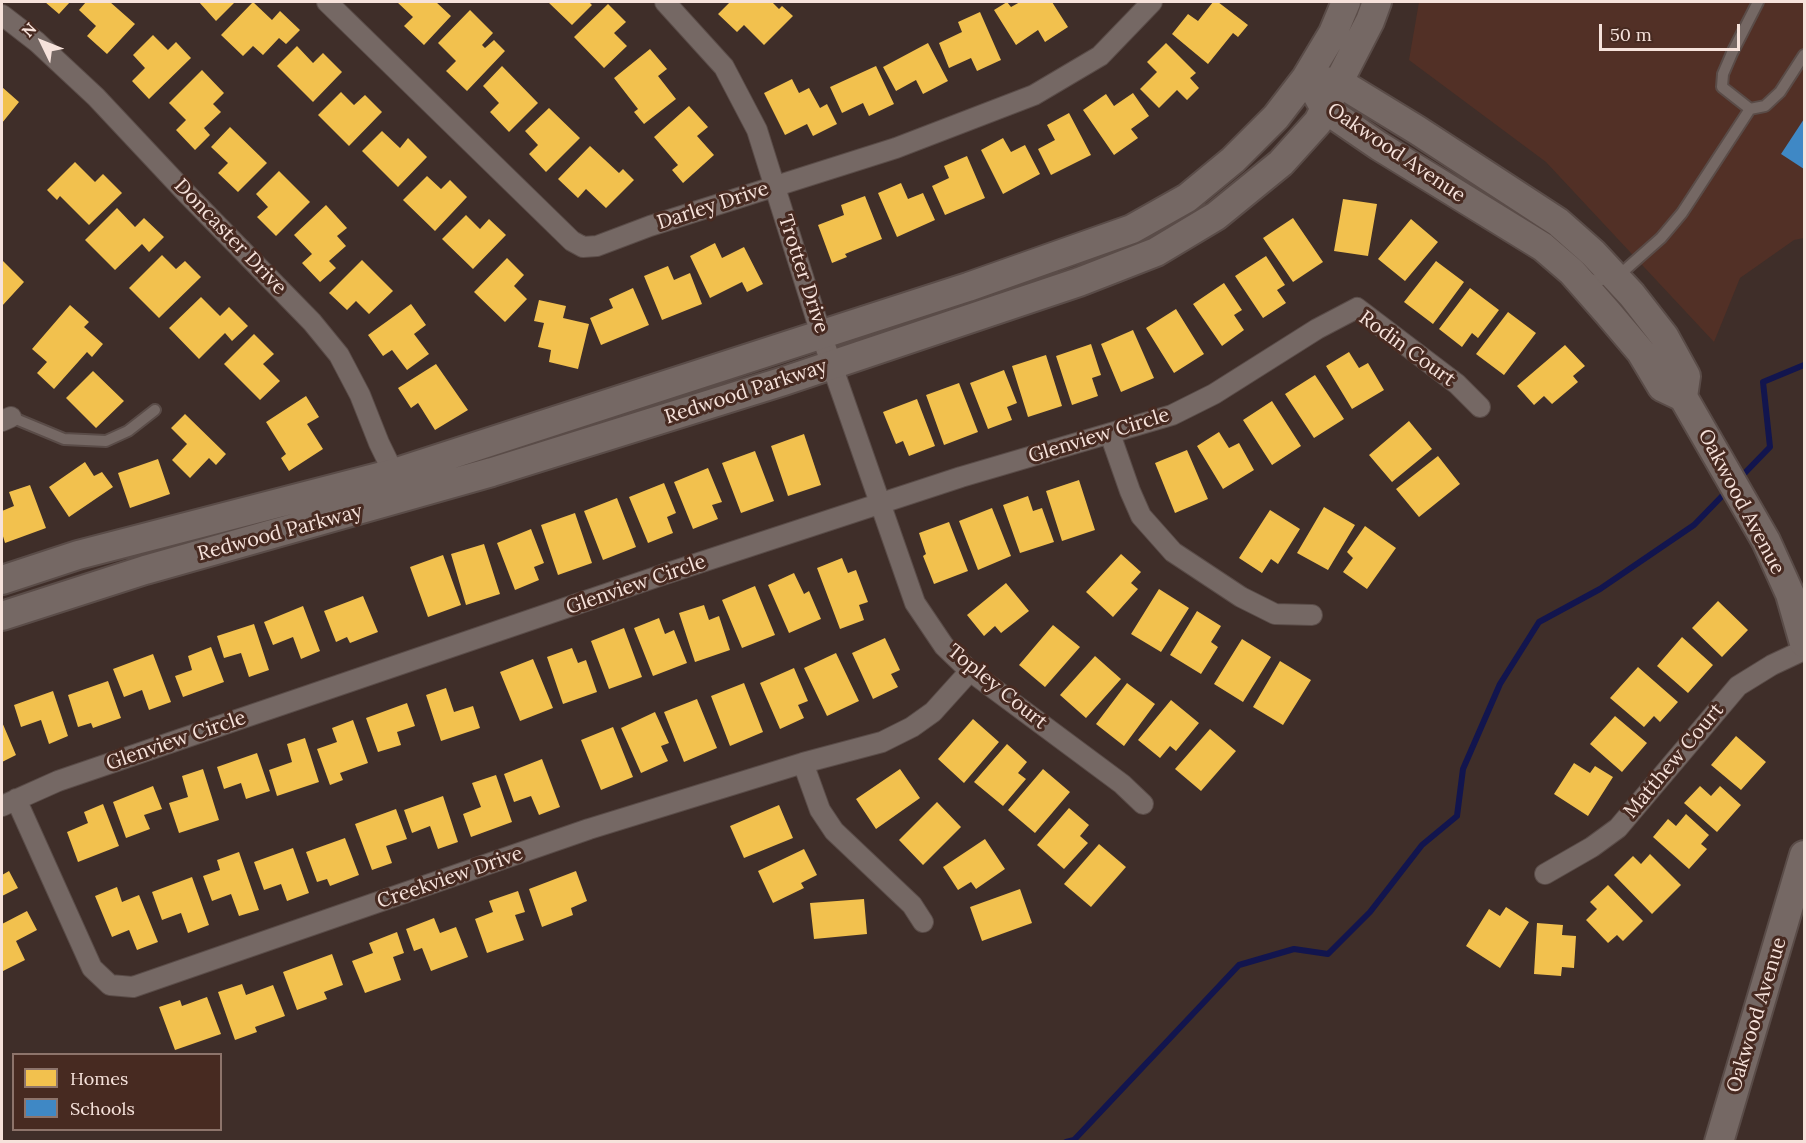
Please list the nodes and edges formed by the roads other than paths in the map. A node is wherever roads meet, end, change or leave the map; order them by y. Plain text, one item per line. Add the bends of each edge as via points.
1 (327, 2) edge
2 (665, 2) edge
3 (1152, 2) edge
4 (1346, 2) edge
5 (1377, 2) edge
6 (1758, 2) edge
7 (2, 15) edge
8 (1804, 55) edge
9 (1306, 78) junction
10 (1340, 83) junction
11 (1326, 109) junction
12 (1750, 109) junction
13 (774, 186) junction
14 (1572, 272) junction
15 (1617, 277) junction
16 (821, 334) junction
17 (1268, 361) joint
18 (832, 364) junction
19 (1683, 397) junction
20 (1480, 407) dead end
21 (155, 410) dead end
22 (6, 419) edge
23 (1110, 434) junction
24 (400, 485) junction
25 (880, 504) junction
26 (2, 580) edge
27 (1312, 615) dead end
28 (2, 616) edge
29 (1804, 644) edge
30 (1804, 650) edge
31 (970, 671) junction
32 (803, 762) junction
33 (9, 802) edge
34 (1143, 804) dead end
35 (1804, 855) edge
36 (1545, 874) dead end
37 (923, 922) dead end
38 (1719, 1142) edge

1 - 13 street, Darley Drive via 572,242 583,247 597,246
2 - 13 street, Trotter Drive via 724,67 739,91 757,129
3 - 13 street, Darley Drive via 1100,56 1034,95 896,148
4 - 9 main road, Redwood Parkway
5 - 10 main road, Redwood Parkway
6 - 12 lane via 1723,74 1722,87
7 - 24 street, Doncaster Drive via 96,97 312,322 344,365
8 - 12 lane via 1772,101
9 - 10 main road, Oakwood Avenue
9 - 11 main road, Oakwood Avenue
9 - 16 main road, Redwood Parkway via 1276,117 1233,160 1187,198 1132,229
10 - 11 main road, Redwood Parkway
10 - 15 main road, Oakwood Avenue via 1558,222
11 - 14 main road, Oakwood Avenue via 1543,247
11 - 18 main road, Redwood Parkway via 1281,163 1216,216 1156,252 1079,282
12 - 15 lane via 1682,213 1661,238
13 - 16 street, Trotter Drive
14 - 15 lane via 1596,281
14 - 19 main road, Oakwood Avenue via 1641,352 1662,387
15 - 19 main road, Oakwood Avenue via 1664,336 1686,376
16 - 18 street, Trotter Drive
16 - 24 main road, Redwood Parkway
17 - 20 street, Rodin Court via 1357,308 1457,384
17 - 23 street, Glenview Circle via 1172,415
18 - 24 main road, Redwood Parkway
18 - 25 street, Trotter Drive
19 - 29 main road, Oakwood Avenue via 1766,540 1790,594
21 - 22 lane via 128,431 106,441 64,439
23 - 25 street, Glenview Circle
23 - 27 street via 1141,516 1173,552 1241,597 1275,614
24 - 26 main road, Redwood Parkway via 78,555
24 - 28 main road, Redwood Parkway
25 - 31 street, Topley Court via 915,603 944,646
25 - 33 street, Glenview Circle via 662,575
30 - 36 street, Matthew Court via 1738,687 1618,828
31 - 32 street, Creekview Drive via 951,694 912,727 882,742
31 - 34 street, Topley Court via 1122,784
32 - 33 street, Creekview Drive via 590,829 133,987 110,985 92,968
32 - 37 street via 820,810 834,831 912,905
35 - 38 main road, Oakwood Avenue

